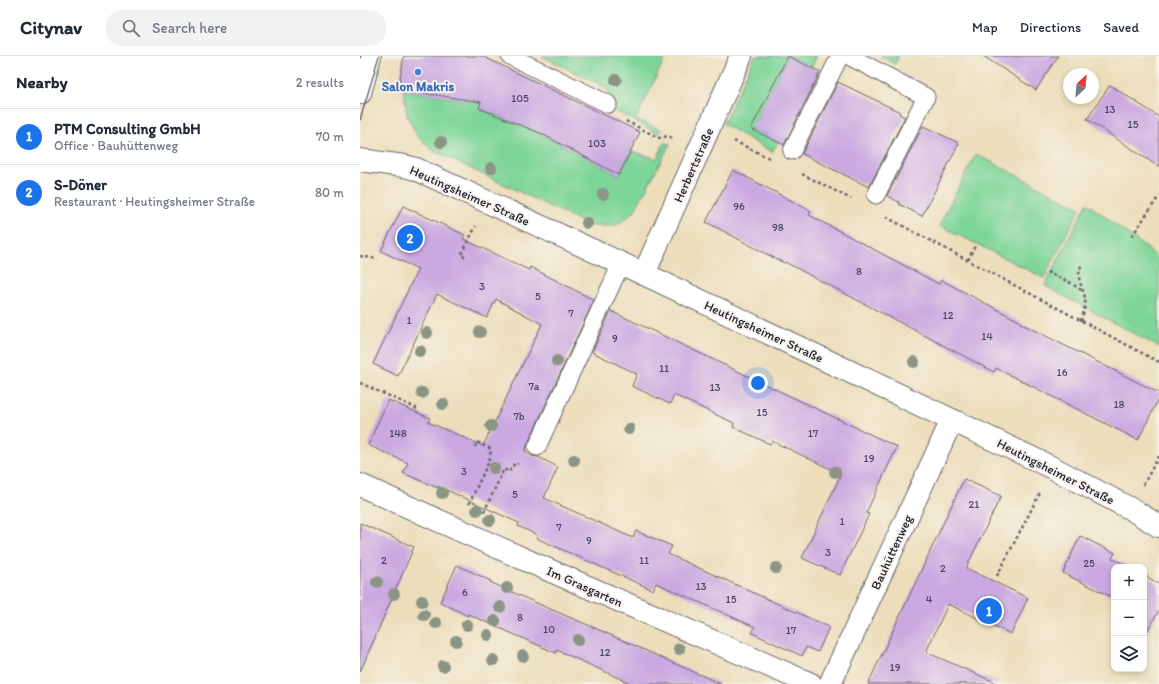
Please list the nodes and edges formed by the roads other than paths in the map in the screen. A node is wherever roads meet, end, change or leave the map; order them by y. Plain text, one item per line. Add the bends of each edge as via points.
1 (370, 56) edge
2 (510, 56) edge
3 (741, 56) edge
4 (840, 56) edge
5 (849, 56) edge
6 (360, 93) edge
7 (608, 104) road end
8 (792, 151) dead end
9 (360, 160) edge
10 (876, 195) dead end
11 (621, 264) junction
12 (644, 274) junction
13 (952, 420) junction
14 (537, 447) dead end
15 (360, 486) edge
16 (1159, 526) edge
17 (810, 684) edge
18 (830, 684) edge

1 - 6 street
2 - 7 lane
3 - 12 street, Herbertstraße
4 - 8 lane
5 - 10 lane via 926,97
9 - 11 street, Heutingsheimer Straße via 416,169
11 - 12 street, Heutingsheimer Straße
11 - 14 lane
12 - 13 street, Heutingsheimer Straße
13 - 16 street, Heutingsheimer Straße via 1053,468
13 - 18 street, Bauhüttenweg
15 - 17 street, Im Grasgarten

